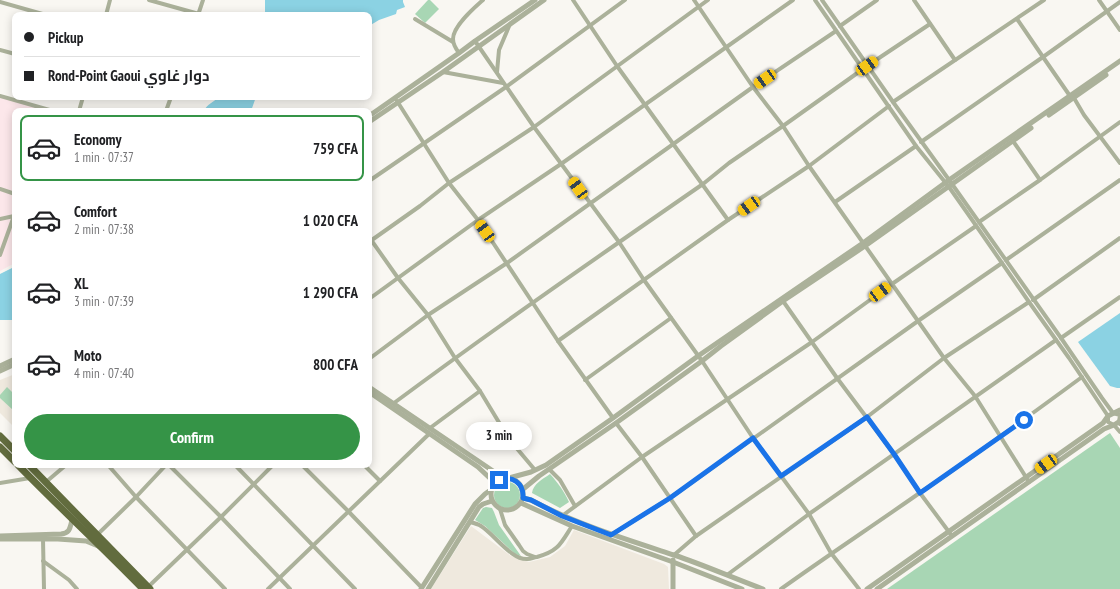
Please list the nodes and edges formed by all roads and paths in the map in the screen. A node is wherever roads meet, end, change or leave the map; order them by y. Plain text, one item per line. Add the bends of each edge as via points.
1 (110, 0) edge
2 (149, 0) edge
3 (203, 0) edge
4 (483, 0) edge
5 (535, 0) edge
6 (544, 0) edge
7 (573, 0) edge
8 (624, 0) edge
9 (694, 0) edge
10 (708, 0) edge
11 (793, 0) edge
12 (815, 0) edge
13 (822, 0) edge
14 (877, 0) edge
15 (914, 0) edge
16 (1044, 0) edge
17 (1099, 0) edge
18 (0, 2) edge
19 (1120, 2) edge
20 (699, 6) junction
21 (1106, 11) junction
22 (35, 12) edge
23 (107, 12) edge
24 (188, 12) edge
25 (199, 12) edge
26 (415, 19) dead end
27 (1017, 19) junction
28 (511, 23) junction
29 (930, 24) junction
30 (590, 25) junction
31 (840, 26) junction
32 (836, 30) junction
33 (1120, 30) edge
34 (474, 41) junction
35 (454, 42) junction
36 (726, 46) junction
37 (478, 47) junction
38 (0, 50) edge
39 (12, 53) edge
40 (459, 53) junction
41 (1043, 57) junction
42 (955, 60) junction
43 (1120, 61) edge
44 (1120, 65) edge
45 (617, 66) junction
46 (865, 67) junction
47 (443, 72) junction
48 (497, 73) junction
49 (505, 85) junction
50 (753, 87) junction
51 (0, 96) edge
52 (1072, 97) junction
53 (12, 100) edge
54 (12, 100) edge
55 (396, 100) junction
56 (893, 102) junction
57 (645, 104) junction
58 (889, 106) junction
59 (37, 108) edge
60 (372, 114) edge
61 (372, 120) edge
62 (1120, 122) edge
63 (534, 126) junction
64 (783, 126) junction
65 (1100, 136) junction
66 (1013, 141) junction
67 (921, 142) junction
68 (424, 144) junction
69 (673, 144) junction
70 (916, 146) junction
71 (1120, 163) edge
72 (561, 164) junction
73 (809, 166) junction
74 (372, 180) edge
75 (1040, 180) junction
76 (1120, 180) edge
77 (449, 183) junction
78 (703, 184) junction
79 (949, 184) junction
80 (0, 189) edge
81 (12, 193) edge
82 (835, 202) junction
83 (589, 203) junction
84 (12, 216) edge
85 (0, 219) edge
86 (478, 220) junction
87 (728, 220) junction
88 (12, 221) edge
89 (977, 224) junction
90 (1120, 238) edge
91 (372, 239) edge
92 (619, 242) junction
93 (372, 243) edge
94 (864, 244) junction
95 (0, 253) edge
96 (1004, 262) junction
97 (507, 263) junction
98 (398, 278) junction
99 (644, 280) junction
100 (892, 284) junction
101 (372, 297) edge
102 (1120, 297) edge
103 (1033, 300) junction
104 (533, 302) junction
105 (783, 302) junction
106 (1029, 302) junction
107 (428, 315) junction
108 (671, 318) junction
109 (918, 321) junction
110 (1061, 338) junction
111 (1056, 340) junction
112 (558, 341) junction
113 (812, 342) junction
114 (698, 356) junction
115 (372, 357) edge
116 (455, 358) junction
117 (944, 358) junction
118 (12, 360) edge
119 (702, 361) junction
120 (12, 365) edge
121 (0, 366) edge
122 (0, 371) edge
123 (1082, 377) junction
124 (838, 378) junction
125 (585, 380) junction
126 (372, 388) edge
127 (480, 391) junction
128 (372, 394) edge
129 (975, 396) junction
130 (727, 400) junction
131 (394, 403) junction
132 (1120, 410) edge
133 (1114, 413) junction
134 (1108, 416) junction
135 (867, 417) junction
136 (614, 420) junction
137 (1118, 423) edge
138 (429, 431) junction
139 (1120, 432) edge
140 (0, 436) edge
141 (1000, 437) junction
142 (753, 438) junction
143 (0, 447) edge
144 (12, 448) edge
145 (894, 454) junction
146 (642, 457) junction
147 (12, 459) edge
148 (21, 468) edge
149 (32, 468) edge
150 (62, 468) edge
151 (111, 468) edge
152 (165, 468) edge
153 (171, 468) edge
154 (238, 468) edge
155 (270, 468) edge
156 (305, 468) edge
157 (367, 468) edge
158 (535, 470) junction
159 (550, 470) junction
160 (781, 476) junction
161 (30, 478) junction
162 (509, 478) junction
163 (503, 479) junction
164 (1028, 480) junction
165 (380, 481) junction
166 (46, 482) junction
167 (0, 483) edge
168 (495, 483) junction
169 (253, 485) junction
170 (492, 489) junction
171 (522, 490) junction
172 (920, 493) junction
173 (136, 497) junction
174 (670, 498) junction
175 (522, 500) junction
176 (492, 501) junction
177 (575, 506) junction
178 (500, 509) junction
179 (348, 511) junction
180 (809, 514) junction
181 (562, 516) junction
182 (221, 517) junction
183 (72, 520) junction
184 (470, 522) junction
185 (572, 526) junction
186 (950, 534) junction
187 (97, 535) junction
188 (611, 535) junction
189 (0, 536) edge
190 (696, 536) junction
191 (0, 539) edge
192 (43, 539) junction
193 (312, 545) junction
194 (104, 549) junction
195 (187, 550) junction
196 (831, 553) junction
197 (674, 556) junction
198 (535, 557) junction
199 (44, 561) junction
200 (673, 562) junction
201 (727, 575) junction
202 (280, 578) junction
203 (147, 588) edge
204 (422, 588) edge
205 (44, 589) edge
206 (77, 589) edge
207 (225, 589) edge
208 (268, 589) edge
209 (290, 589) edge
210 (355, 589) edge
211 (428, 589) edge
212 (673, 589) edge
213 (742, 589) edge
214 (763, 589) edge
215 (781, 589) edge
216 (859, 589) edge
217 (867, 589) edge
218 (877, 589) edge

1 - 23 street
2 - 24 street
3 - 25 street
4 - 35 street via 457,27
5 - 34 street
6 - 28 street
7 - 30 street
8 - 30 street
9 - 20 street
10 - 20 street
11 - 36 street
12 - 32 street
13 - 31 street
14 - 31 street
15 - 29 street
16 - 27 street
17 - 21 street
18 - 22 street
19 - 21 street
20 - 36 street
20 - 45 street
21 - 33 street
21 - 41 street
26 - 35 street
27 - 41 street
27 - 42 street
28 - 37 street
28 - 48 street via 499,50
29 - 42 street
29 - 46 street
30 - 45 street
30 - 49 street
31 - 46 street
32 - 46 street
32 - 50 street
34 - 37 street
34 - 40 street
35 - 40 street
36 - 50 street
36 - 57 street
37 - 47 street
37 - 48 street
38 - 39 street
40 - 55 street
41 - 52 street
41 - 67 street
42 - 56 street
43 - 52 street
44 - 52 street
45 - 57 street
45 - 63 street
46 - 56 street
46 - 58 street
46 - 64 street
47 - 49 street
47 - 55 street
48 - 49 street
49 - 63 street
49 - 68 street
50 - 64 street
50 - 69 street
51 - 54 street
52 - 65 street
52 - 66 street
52 - 79 street
53 - 59 street
55 - 60 street
55 - 61 street
55 - 68 street
56 - 67 street
57 - 69 street
57 - 72 street
58 - 70 street
58 - 73 street
62 - 65 street
63 - 72 street
63 - 77 street
64 - 73 street
64 - 78 street
65 - 71 street
65 - 75 street
66 - 75 street
66 - 79 street
67 - 79 street
68 - 74 street
68 - 77 street
69 - 78 street
69 - 83 street
70 - 79 street
70 - 82 street
72 - 83 street
72 - 86 street
73 - 82 street
73 - 87 street
75 - 89 street
76 - 96 street
77 - 86 street
77 - 91 street
78 - 87 street
78 - 92 street
79 - 89 street
79 - 94 street
80 - 81 street
82 - 94 street
83 - 92 street
83 - 97 street
84 - 85 street
86 - 97 street
86 - 98 street
87 - 99 street
88 - 95 street
89 - 96 street
89 - 100 street
90 - 103 street
92 - 99 street
92 - 104 street
93 - 98 street
94 - 100 street
94 - 105 street
94 - 114 street
96 - 103 street
96 - 106 street
96 - 109 street
97 - 104 street
97 - 107 street
98 - 101 street
98 - 107 street
99 - 108 street
99 - 112 street
100 - 109 street
100 - 113 street
102 - 110 street
103 - 110 street
104 - 112 street
104 - 116 street
105 - 113 street
105 - 119 street
106 - 111 street
106 - 117 street
107 - 115 street
107 - 116 street
108 - 114 street
108 - 125 street
109 - 117 street
109 - 124 street
110 - 133 street
111 - 123 street
111 - 129 street
112 - 125 street
113 - 124 street
113 - 130 street
114 - 119 street
114 - 136 street
116 - 127 street
116 - 131 street
117 - 129 street
117 - 135 street
118 - 121 street
119 - 130 street
119 - 136 street
120 - 122 street
123 - 134 street
123 - 141 street
124 - 135 street
124 - 142 street
125 - 136 street
126 - 131 street
127 - 138 street
127 - 158 street via 509,439
128 - 138 street
129 - 141 street
129 - 145 street
130 - 142 street
130 - 146 street
131 - 138 street
132 - 133 street
133 - 134 street
133 - 137 street via 1120,415
134 - 137 street via 1108,422
134 - 164 street via 1103,423
135 - 145 street
135 - 160 street
136 - 146 street
136 - 158 street
136 - 159 street
137 - 139 street
137 - 164 street via 1104,429
138 - 163 street
138 - 165 street
138 - 168 street via 478,467
140 - 144 highway
141 - 164 street
141 - 172 street
142 - 160 street
142 - 174 street
143 - 147 highway
145 - 172 street
145 - 180 street
146 - 174 street
146 - 177 street
148 - 161 highway
149 - 166 highway
150 - 166 street
151 - 173 street
152 - 173 street
153 - 182 street
154 - 169 street
155 - 169 street
156 - 179 street
157 - 165 street
158 - 162 street
159 - 171 street
159 - 177 street via 560,480
160 - 180 street
160 - 190 street
161 - 167 street
161 - 183 highway
162 - 163 street
162 - 171 street via 518,482
163 - 168 street
164 - 186 street
165 - 179 street
166 - 187 highway
168 - 170 street
169 - 182 street
169 - 193 street
170 - 176 street
170 - 204 street via 475,504
171 - 175 street
172 - 186 street
172 - 196 street
173 - 187 street
173 - 195 street
174 - 188 street
174 - 190 street
175 - 178 street via 514,509
175 - 181 street via 531,500
175 - 185 street
176 - 178 street
176 - 184 street via 479,507
177 - 181 street
178 - 198 street via 505,525 518,546
179 - 193 street
179 - 204 street
180 - 196 street
180 - 201 street
181 - 188 street
182 - 195 street
182 - 202 street
183 - 189 street via 71,528 66,533
183 - 194 highway
184 - 198 street via 488,530 517,556 528,559
184 - 211 street
185 - 198 street via 558,547
185 - 200 street
186 - 217 street
186 - 218 street
187 - 203 highway
188 - 197 street
190 - 197 street
191 - 192 street
192 - 194 street via 86,541
192 - 199 street
193 - 202 street
193 - 210 street
194 - 203 highway
195 - 203 street
195 - 207 street
196 - 215 street
196 - 216 street
197 - 200 street
197 - 201 street
199 - 205 street
199 - 206 street
200 - 212 street
200 - 213 street
201 - 214 street
202 - 208 street
202 - 209 street

